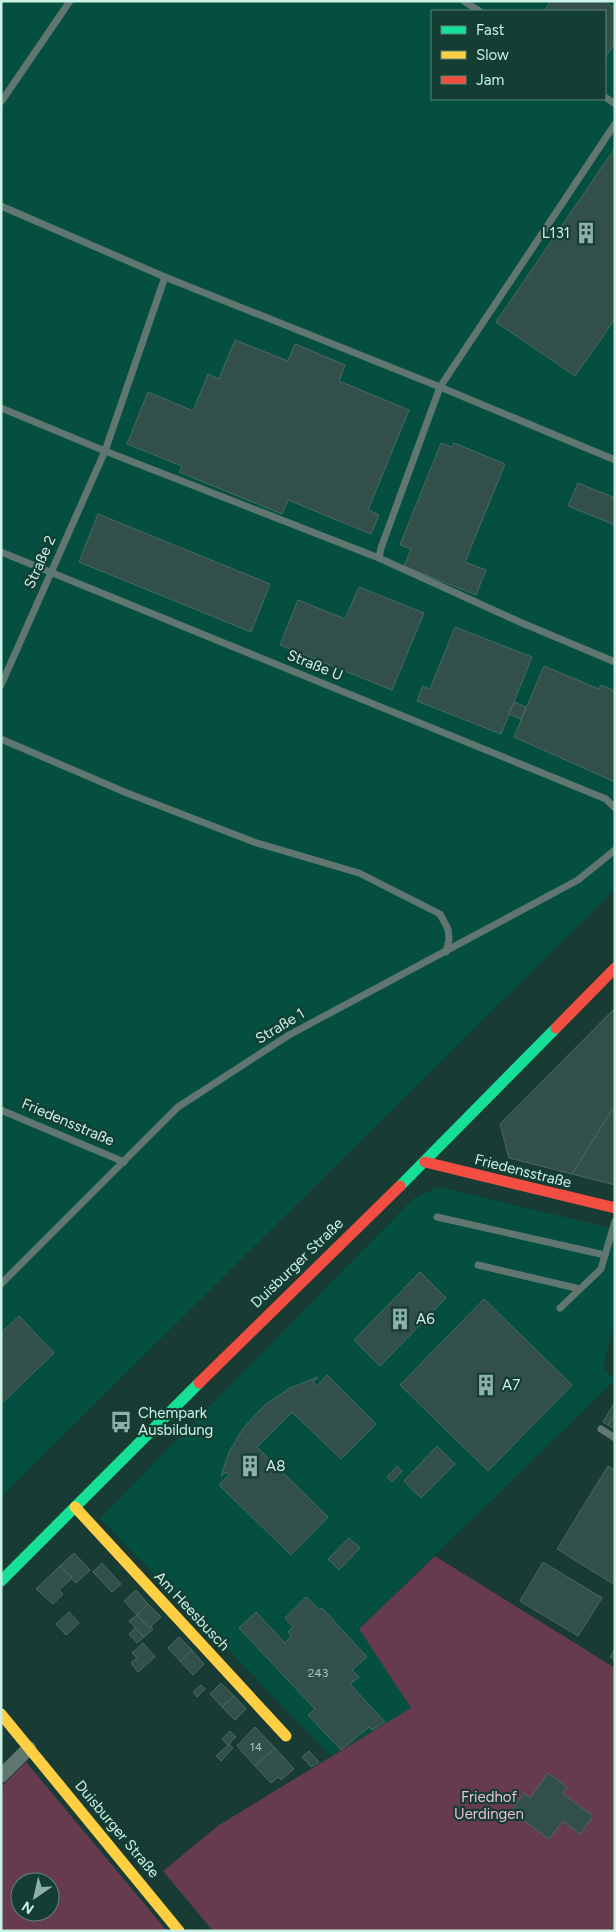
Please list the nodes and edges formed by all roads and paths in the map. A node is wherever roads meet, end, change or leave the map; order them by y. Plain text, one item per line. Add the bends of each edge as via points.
1 (70, 1) edge
2 (464, 1) edge
3 (478, 10) edge
4 (1, 102) edge
5 (615, 124) edge
6 (1, 206) edge
7 (165, 277) junction
8 (440, 387) junction
9 (1, 408) edge
10 (105, 451) junction
11 (615, 460) edge
12 (1, 552) edge
13 (379, 558) junction
14 (50, 572) junction
15 (615, 662) edge
16 (1, 685) edge
17 (1, 739) edge
18 (615, 808) edge
19 (615, 850) edge
20 (446, 952) junction
21 (615, 968) edge
22 (1, 1110) edge
23 (124, 1162) junction
24 (425, 1162) junction
25 (615, 1208) edge
26 (437, 1216) dead end
27 (615, 1221) edge
28 (606, 1255) junction
29 (478, 1265) dead end
30 (1, 1284) edge
31 (580, 1289) junction
32 (560, 1308) dead end
33 (601, 1429) dead end
34 (615, 1438) edge
35 (75, 1507) junction
36 (1, 1581) edge
37 (1, 1714) edge
38 (286, 1736) dead end
39 (29, 1748) junction
40 (1, 1776) edge
41 (179, 1931) edge

1 - 4 lane
2 - 3 lane
5 - 8 lane
6 - 7 lane
7 - 8 lane
7 - 10 lane, Straße 2
8 - 11 lane
8 - 13 lane
9 - 10 lane
10 - 13 lane
10 - 14 lane, Straße 2
12 - 14 lane, Straße U
13 - 15 lane
14 - 16 lane, Straße 2
14 - 18 lane, Straße U via 606,799
17 - 20 lane via 127,793 254,842 359,873 440,914 448,929
19 - 20 lane, Straße 1 via 578,880
20 - 23 lane, Straße 1 via 265,1050 178,1107
21 - 24 main road, Duisburger Straße
22 - 23 lane, Friedensstraße
23 - 30 lane, Straße 1
24 - 25 main road, Friedensstraße
24 - 35 main road, Duisburger Straße
26 - 28 lane
27 - 28 lane
28 - 31 lane via 601,1269
29 - 31 lane
31 - 32 lane
33 - 34 lane
35 - 36 main road, Duisburger Straße
35 - 38 main road, Am Heesbusch
37 - 39 main road, Duisburger Straße
39 - 40 street
39 - 41 main road, Duisburger Straße

